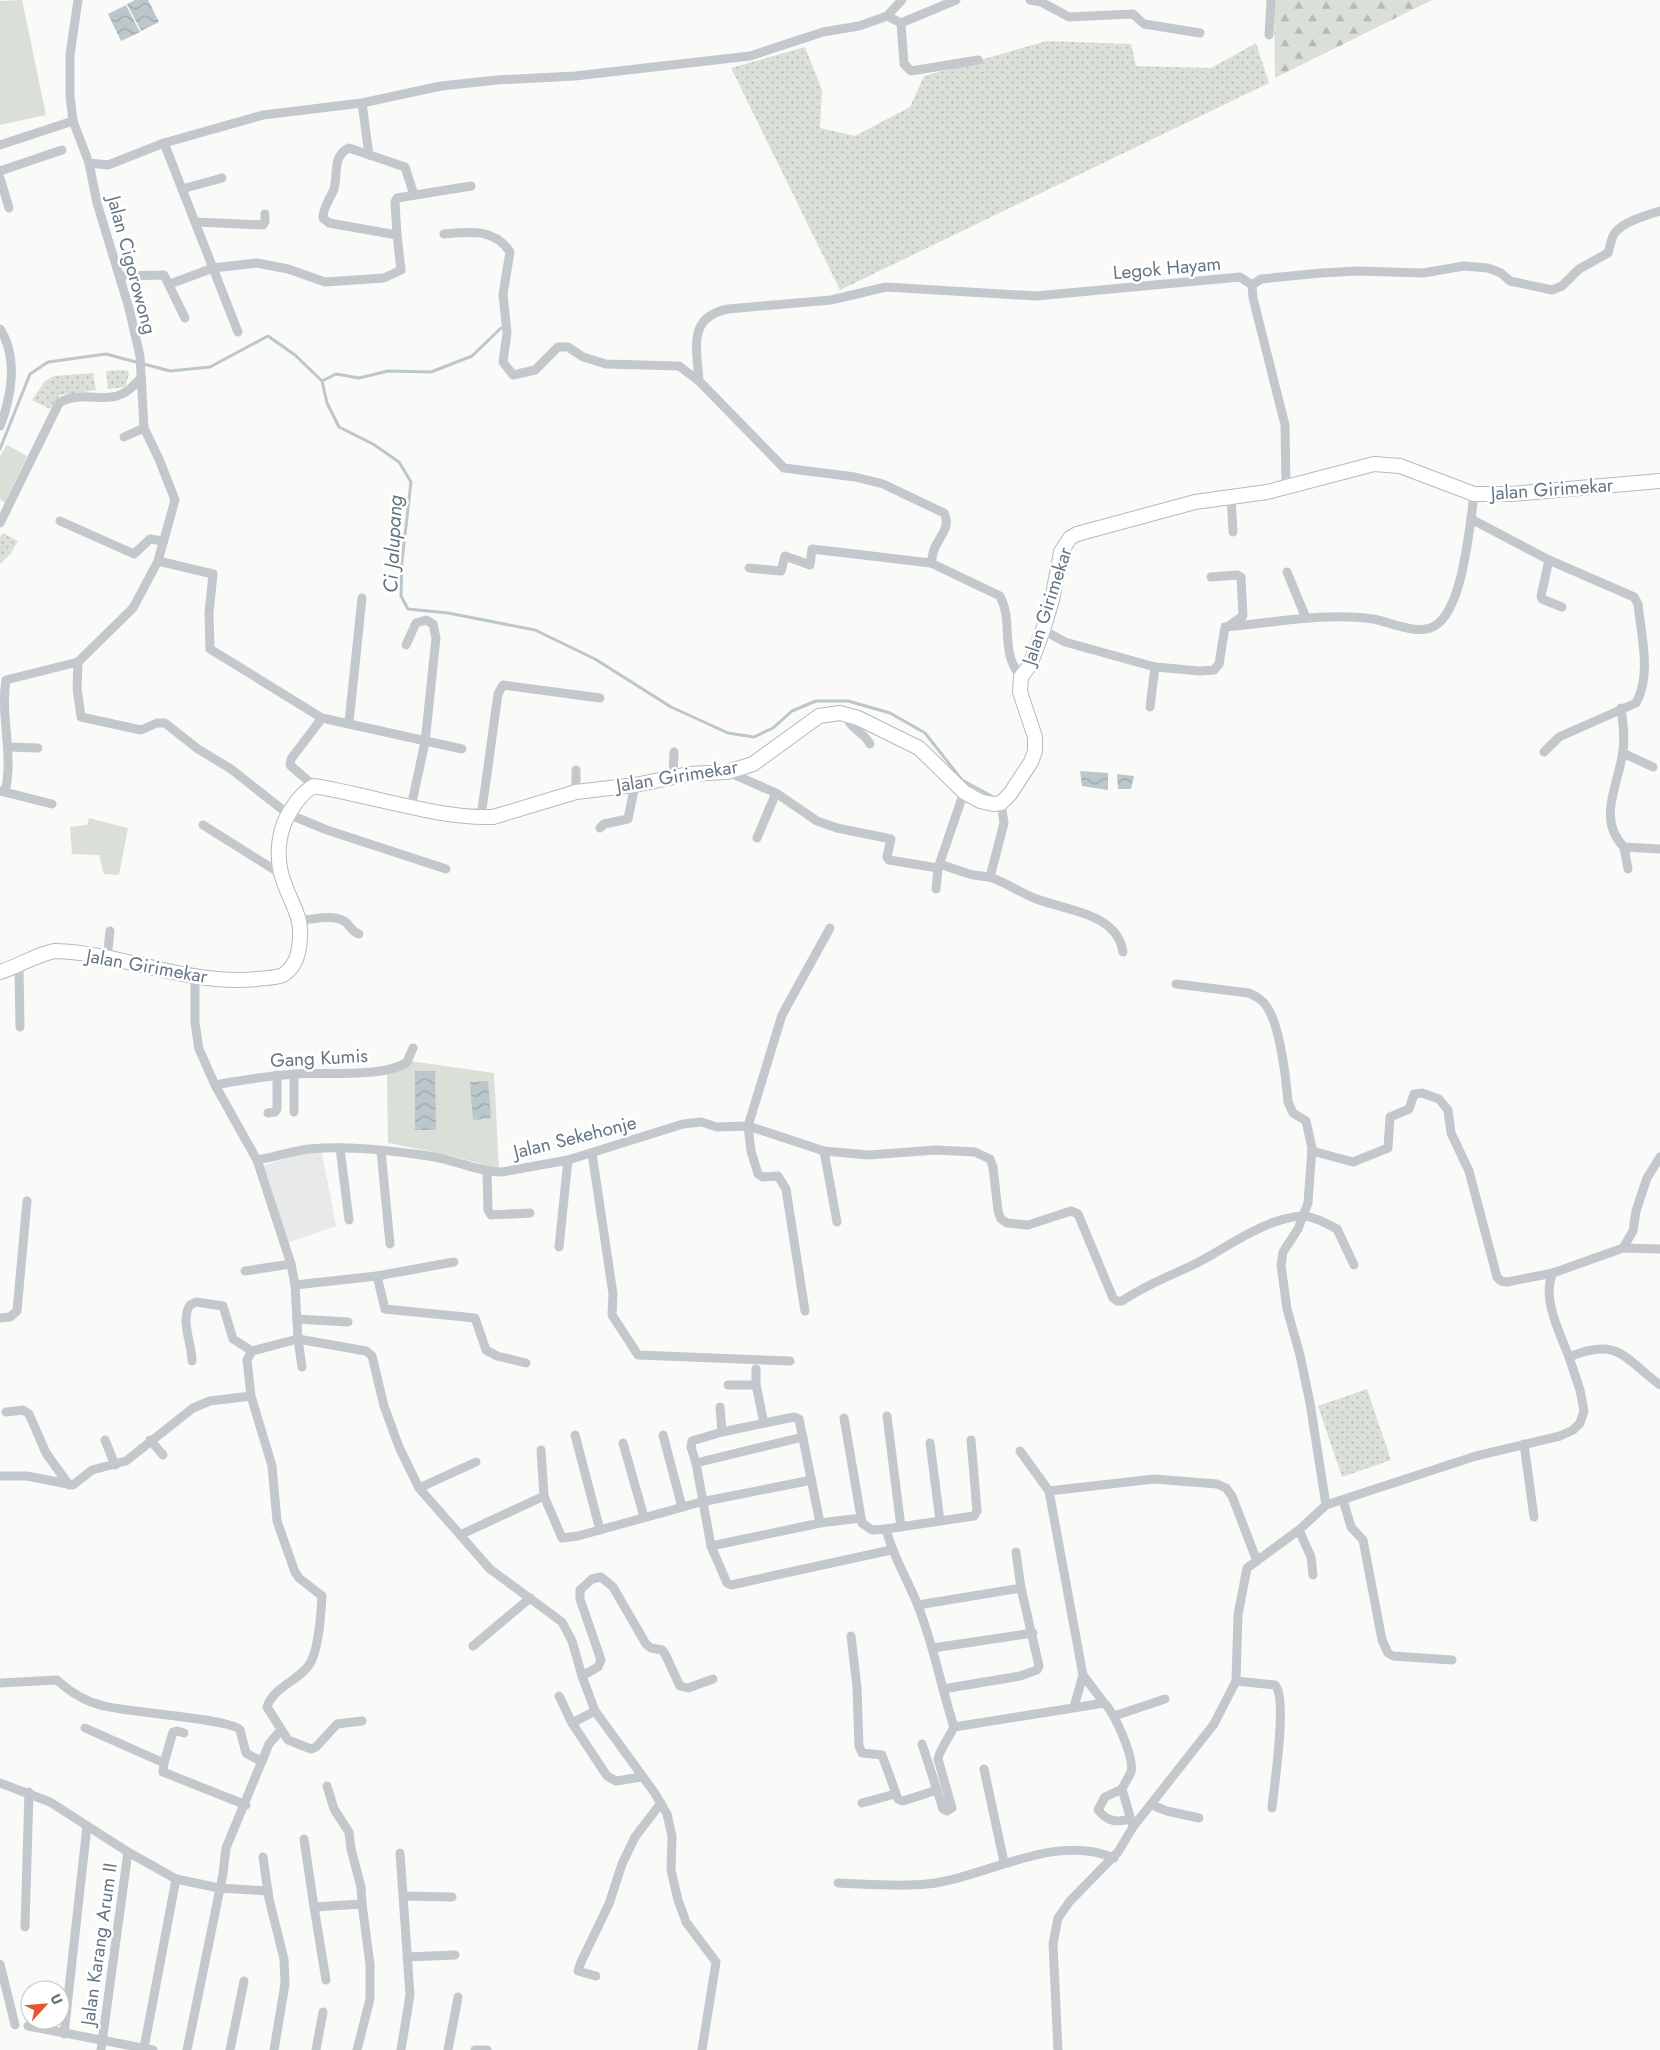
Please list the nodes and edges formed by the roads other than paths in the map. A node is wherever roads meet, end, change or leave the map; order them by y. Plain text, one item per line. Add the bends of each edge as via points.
1 (78, 0) edge
2 (902, 0) edge
3 (956, 0) edge
4 (1030, 0) edge
5 (1271, 0) edge
6 (887, 16) junction
7 (901, 23) junction
8 (1200, 34) dead end
9 (1268, 35) dead end
10 (978, 60) dead end
11 (362, 103) junction
12 (73, 121) junction
13 (164, 143) junction
14 (0, 145) edge
15 (62, 150) dead end
16 (369, 155) junction
17 (88, 163) junction
18 (0, 171) edge
19 (0, 178) edge
20 (222, 178) dead end
21 (471, 186) dead end
22 (182, 188) junction
23 (414, 195) junction
24 (10, 208) dead end
25 (1660, 211) edge
26 (265, 214) dead end
27 (196, 222) junction
28 (444, 234) dead end
29 (397, 235) junction
30 (213, 268) junction
31 (120, 276) junction
32 (170, 284) junction
33 (1252, 284) junction
34 (185, 318) dead end
35 (0, 330) edge
36 (238, 332) dead end
37 (141, 377) junction
38 (700, 381) junction
39 (0, 426) edge
40 (144, 428) junction
41 (124, 437) dead end
42 (1660, 481) edge
43 (1286, 487) junction
44 (1474, 494) junction
45 (1231, 497) junction
46 (3, 509) edge
47 (1471, 519) junction
48 (60, 521) dead end
49 (0, 523) edge
50 (1233, 532) dead end
51 (163, 541) junction
52 (1549, 560) junction
53 (158, 561) junction
54 (931, 563) junction
55 (749, 568) dead end
56 (1287, 572) dead end
57 (1210, 577) dead end
58 (362, 598) dead end
59 (1562, 607) dead end
60 (1306, 618) junction
61 (1225, 627) junction
62 (1043, 630) junction
63 (406, 646) dead end
64 (78, 662) junction
65 (1155, 667) junction
66 (1021, 677) junction
67 (600, 698) dead end
68 (1150, 707) dead end
69 (1621, 708) junction
70 (846, 714) junction
71 (322, 718) junction
72 (349, 722) junction
73 (425, 742) junction
74 (870, 744) dead end
75 (9, 747) junction
76 (38, 748) dead end
77 (462, 749) dead end
78 (674, 752) dead end
79 (1544, 752) dead end
80 (1623, 753) junction
81 (1653, 767) dead end
82 (576, 770) dead end
83 (727, 772) junction
84 (673, 777) junction
85 (636, 785) junction
86 (314, 786) junction
87 (3, 792) edge
88 (576, 792) junction
89 (964, 792) junction
90 (776, 793) junction
91 (1001, 803) junction
92 (52, 804) dead end
93 (411, 807) junction
94 (288, 814) junction
95 (481, 817) junction
96 (203, 825) dead end
97 (600, 828) dead end
98 (757, 838) dead end
99 (1624, 847) junction
100 (1660, 849) edge
101 (939, 866) junction
102 (446, 869) dead end
103 (1628, 869) dead end
104 (281, 874) junction
105 (990, 877) junction
106 (936, 889) dead end
107 (300, 920) junction
108 (830, 928) dead end
109 (110, 931) dead end
110 (359, 934) dead end
111 (1123, 952) dead end
112 (107, 958) junction
113 (19, 967) junction
114 (0, 972) edge
115 (196, 978) junction
116 (1176, 984) dead end
117 (20, 1027) dead end
118 (413, 1048) dead end
119 (294, 1074) junction
120 (277, 1075) junction
121 (215, 1085) junction
122 (294, 1112) dead end
123 (268, 1114) dead end
124 (750, 1127) junction
125 (340, 1148) junction
126 (381, 1151) junction
127 (824, 1151) junction
128 (1312, 1151) junction
129 (592, 1153) junction
130 (1660, 1157) edge
131 (257, 1160) junction
132 (568, 1160) junction
133 (487, 1172) junction
134 (27, 1202) dead end
135 (530, 1213) dead end
136 (1305, 1216) junction
137 (349, 1220) dead end
138 (837, 1222) dead end
139 (390, 1244) dead end
140 (559, 1247) dead end
141 (1623, 1248) junction
142 (1660, 1249) edge
143 (454, 1262) dead end
144 (290, 1264) junction
145 (1354, 1265) dead end
146 (245, 1271) dead end
147 (1552, 1273) junction
148 (377, 1276) junction
149 (295, 1285) junction
150 (805, 1311) dead end
151 (0, 1318) edge
152 (297, 1319) junction
153 (348, 1322) dead end
154 (298, 1339) junction
155 (252, 1351) junction
156 (1568, 1358) junction
157 (192, 1361) dead end
158 (790, 1361) dead end
159 (526, 1363) dead end
160 (302, 1367) dead end
161 (756, 1369) dead end
162 (728, 1384) dead end
163 (756, 1384) junction
164 (1660, 1384) edge
165 (251, 1396) junction
166 (720, 1408) dead end
167 (6, 1412) dead end
168 (887, 1416) dead end
169 (844, 1418) dead end
170 (764, 1423) junction
171 (722, 1432) junction
172 (663, 1434) dead end
173 (576, 1435) dead end
174 (803, 1437) junction
175 (105, 1440) dead end
176 (150, 1440) junction
177 (972, 1440) dead end
178 (623, 1443) dead end
179 (930, 1443) dead end
180 (1524, 1444) junction
181 (541, 1450) dead end
182 (1020, 1451) dead end
183 (163, 1455) dead end
184 (476, 1462) dead end
185 (696, 1463) junction
186 (116, 1465) junction
187 (0, 1476) edge
188 (812, 1480) junction
189 (69, 1485) junction
190 (420, 1488) junction
191 (1049, 1491) junction
192 (544, 1496) junction
193 (1343, 1500) junction
194 (701, 1502) junction
195 (1326, 1505) junction
196 (682, 1507) junction
197 (644, 1517) junction
198 (1534, 1517) dead end
199 (861, 1518) junction
200 (940, 1522) junction
201 (820, 1523) junction
202 (901, 1527) junction
203 (886, 1529) junction
204 (600, 1530) junction
205 (1299, 1530) junction
206 (460, 1535) junction
207 (711, 1546) junction
208 (891, 1550) junction
209 (1016, 1552) dead end
210 (1257, 1561) junction
211 (1313, 1575) dead end
212 (1021, 1588) junction
213 (530, 1598) junction
214 (918, 1605) junction
215 (1033, 1633) junction
216 (851, 1636) dead end
217 (473, 1646) dead end
218 (933, 1648) junction
219 (1452, 1660) dead end
220 (1082, 1675) junction
221 (582, 1676) junction
222 (713, 1679) dead end
223 (1236, 1681) junction
224 (0, 1683) edge
225 (943, 1690) junction
226 (559, 1696) dead end
227 (1165, 1699) dead end
228 (1104, 1703) junction
229 (1074, 1707) junction
230 (595, 1711) junction
231 (1114, 1716) junction
232 (362, 1721) dead end
233 (572, 1723) junction
234 (954, 1727) junction
235 (85, 1728) dead end
236 (280, 1731) junction
237 (184, 1734) dead end
238 (922, 1744) dead end
239 (262, 1762) junction
240 (164, 1763) junction
241 (984, 1769) dead end
242 (642, 1777) junction
243 (0, 1782) edge
244 (327, 1786) dead end
245 (937, 1790) junction
246 (1122, 1790) junction
247 (29, 1792) junction
248 (896, 1794) junction
249 (661, 1803) junction
250 (862, 1803) dead end
251 (246, 1805) junction
252 (1152, 1805) junction
253 (1272, 1808) dead end
254 (1199, 1818) dead end
255 (1132, 1823) junction
256 (87, 1826) junction
257 (304, 1839) dead end
258 (128, 1852) junction
259 (400, 1853) dead end
260 (263, 1857) dead end
261 (1114, 1858) junction
262 (1004, 1862) junction
263 (176, 1878) junction
264 (838, 1883) dead end
265 (219, 1888) junction
266 (268, 1891) junction
267 (404, 1896) junction
268 (452, 1897) dead end
269 (362, 1904) junction
270 (314, 1907) junction
271 (25, 1927) dead end
272 (455, 1955) dead end
273 (407, 1957) junction
274 (0, 1964) edge
275 (596, 1976) dead end
276 (326, 1980) dead end
277 (244, 1981) dead end
278 (458, 1997) dead end
279 (323, 2012) dead end
280 (15, 2025) dead end
281 (46, 2030) edge
282 (64, 2034) junction
283 (102, 2040) junction
284 (149, 2049) edge
285 (101, 2050) edge
286 (186, 2050) edge
287 (230, 2050) edge
288 (274, 2050) edge
289 (316, 2050) edge
290 (357, 2050) edge
291 (402, 2050) edge
292 (448, 2050) edge
293 (475, 2050) edge
294 (487, 2050) edge
295 (702, 2050) edge
296 (1058, 2050) edge

1 - 12 street, Jalan Cigorowong via 70,55
2 - 6 street
3 - 7 street
4 - 8 street via 1041,2 1069,17 1133,14 1144,24
5 - 9 street
6 - 7 street
6 - 11 street via 859,26 823,32 750,56 576,76 441,86
7 - 10 street via 904,64 911,71
11 - 13 street via 263,115
11 - 16 street
12 - 14 street
12 - 17 street, Jalan Cigorowong
13 - 17 street via 108,165
13 - 22 street
15 - 18 street
16 - 23 street via 405,167
16 - 29 street via 346,149 336,164 334,188 323,218 329,223
17 - 31 street, Jalan Cigorowong
19 - 24 street
20 - 22 street
21 - 23 street
22 - 27 street
23 - 29 street via 396,199
25 - 33 street, Legok Hayam via 1619,230 1603,258 1579,269 1562,286 1552,290 1510,281 1488,268 1464,266 1423,273 1321,273 1261,279
26 - 27 street via 263,225
27 - 30 street
28 - 38 street via 476,232 502,240 510,252 503,294 507,333 503,362 513,375 535,370 558,347 568,347 583,357 606,364 679,366
29 - 30 street via 401,270 384,278 325,282 288,269 256,263
30 - 32 street
30 - 36 street
31 - 32 street via 162,274
31 - 37 street, Jalan Cigorowong via 140,356
32 - 34 street
33 - 38 street, Legok Hayam via 1240,277 1036,296 886,287 831,300 728,309 714,312 704,320 696,338
33 - 43 street via 1252,298 1284,425
35 - 39 street via 10,348 11,365 10,387
37 - 40 street, Jalan Cigorowong
37 - 46 street via 119,395 79,396 59,403
38 - 54 street via 784,468 884,484 944,513 948,520 946,528 934,548
40 - 41 street
40 - 51 street, Jalan Cigorowong via 175,500
42 - 44 street, Jalan Girimekar via 1511,494
43 - 44 street, Jalan Girimekar via 1388,463
43 - 45 street, Jalan Girimekar
44 - 47 street
45 - 50 street
45 - 62 street, Jalan Girimekar via 1195,502 1091,529 1070,538 1061,552
46 - 49 street
47 - 52 street
47 - 60 street via 1465,561 1452,600 1443,620 1436,626 1417,630 1374,619
48 - 51 street via 134,554 150,539
51 - 53 street, Jalan Cigorowong
52 - 59 street via 1541,596
52 - 69 street via 1637,600 1644,675 1636,703
53 - 64 street, Jalan Cigorowong via 133,608
53 - 71 street via 213,574 210,648
54 - 55 street via 812,549 810,565 785,556 781,571
54 - 66 street via 1000,596 1006,615 1007,649
56 - 60 street
57 - 61 street via 1241,577 1243,618
58 - 72 street
60 - 61 street
61 - 65 street via 1219,664 1214,670
62 - 65 street via 1065,642
62 - 66 street, Jalan Girimekar via 1030,665
63 - 73 street via 416,623 426,620 433,624 436,638
64 - 75 street via 6,680
64 - 94 street via 78,704 82,719 141,730 157,723 165,724
65 - 68 street
66 - 91 street, Jalan Girimekar via 1020,692 1035,751 1010,794
67 - 95 street via 503,685 498,694
69 - 79 street via 1559,737
69 - 80 street via 1625,734
70 - 74 street via 850,724 867,737
70 - 83 street, Jalan Girimekar via 819,716 753,764
70 - 89 street, Jalan Girimekar via 920,748
71 - 72 street
71 - 86 street via 290,759 290,765
72 - 73 street
73 - 77 street
73 - 93 street
75 - 76 street
75 - 87 street via 8,778
78 - 84 street
80 - 81 street
80 - 99 street via 1608,814
82 - 88 street
83 - 84 street, Jalan Girimekar
83 - 90 street
84 - 85 street, Jalan Girimekar
85 - 88 street, Jalan Girimekar
85 - 97 street via 628,819 604,824
86 - 93 street, Jalan Girimekar
86 - 94 street, Jalan Girimekar via 305,790
87 - 92 street
88 - 95 street, Jalan Girimekar via 536,802 502,816
89 - 91 street, Jalan Girimekar via 980,801
89 - 101 street
90 - 98 street
90 - 101 street via 817,821 843,830 891,838 889,860
91 - 105 street via 1004,823
93 - 95 street, Jalan Girimekar
94 - 102 street
94 - 104 street, Jalan Girimekar via 280,833
96 - 104 street
99 - 100 street
99 - 103 street
101 - 105 street
101 - 106 street
104 - 107 street, Jalan Girimekar
105 - 111 street via 1034,898 1099,920 1112,929
107 - 110 street via 340,920
107 - 115 street, Jalan Girimekar via 297,957 289,970 278,977 244,980
108 - 124 street via 782,1015
109 - 112 street
112 - 113 street, Jalan Girimekar via 56,951 42,954
112 - 115 street, Jalan Girimekar
113 - 114 street, Jalan Girimekar
113 - 117 street
115 - 121 street via 195,1023 199,1049
116 - 128 street via 1249,993 1268,1008 1283,1061 1288,1102 1293,1114 1306,1122
118 - 119 street, Gang Kumis via 407,1062 392,1069
119 - 120 street, Gang Kumis
119 - 122 street
120 - 121 street, Gang Kumis
120 - 123 street via 277,1108
121 - 131 street
124 - 127 street, Jalan Sekehonje
124 - 129 street, Jalan Sekehonje via 717,1127 701,1122 683,1124
124 - 150 street via 751,1151 758,1174 778,1176 786,1188
125 - 126 street, Jalan Sekehonje
125 - 131 street, Jalan Sekehonje via 308,1149
125 - 137 street
126 - 133 street, Jalan Sekehonje via 438,1158
126 - 139 street
127 - 136 street, Jalan Sekehonje via 869,1154 936,1150 983,1154 993,1167 1001,1219 1007,1223 1028,1225 1071,1211 1078,1214 1117,1301 1241,1238 1287,1218
127 - 138 street
128 - 136 street via 1311,1184
128 - 147 street via 1353,1162 1388,1148 1390,1117 1409,1109 1414,1094 1422,1093 1439,1099 1450,1114 1451,1133 1469,1171 1496,1277 1507,1282
129 - 132 street, Jalan Sekehonje
129 - 158 street via 613,1294 612,1315 638,1354
130 - 141 street via 1648,1178 1636,1211 1633,1231
131 - 144 street
132 - 133 street, Jalan Sekehonje
132 - 140 street
133 - 135 street via 488,1210 491,1215
134 - 151 street via 17,1311 10,1317
136 - 145 street via 1337,1229
136 - 195 street via 1283,1252 1281,1265 1287,1309 1310,1403
141 - 142 street
141 - 147 street
143 - 148 street
144 - 146 street
144 - 149 street
147 - 156 street via 1548,1282 1554,1318
148 - 149 street
148 - 159 street via 385,1309 475,1318 486,1350
149 - 152 street
152 - 153 street
152 - 154 street
154 - 155 street
154 - 160 street
154 - 190 street via 366,1351 372,1356 384,1406 399,1447
155 - 157 street via 233,1339 223,1306 196,1302 190,1304 187,1311
155 - 165 street via 247,1360
156 - 164 street via 1608,1348 1623,1354
156 - 180 street via 1584,1411 1580,1423 1560,1436
161 - 163 street
162 - 163 street
163 - 170 street
165 - 176 street via 202,1404
165 - 236 street via 272,1466 277,1521 295,1572 322,1596 319,1632 311,1662 266,1707
166 - 171 street
167 - 189 street via 26,1411 46,1453
168 - 202 street
169 - 199 street
170 - 171 street
170 - 174 street via 794,1417 800,1423
171 - 185 street via 692,1441
172 - 196 street
173 - 204 street
174 - 185 street
174 - 188 street
175 - 186 street
176 - 183 street
176 - 186 street via 126,1461
177 - 200 street via 977,1511 970,1518
178 - 197 street
179 - 200 street
180 - 193 street via 1476,1456
180 - 198 street
181 - 192 street
182 - 191 street
184 - 190 street
185 - 194 street
186 - 189 street via 92,1470 76,1484
187 - 189 street via 27,1476
188 - 194 street
188 - 201 street
190 - 206 street
191 - 210 street via 1154,1479 1217,1484 1232,1496
191 - 220 street
192 - 204 street via 562,1538
192 - 206 street
193 - 195 street
193 - 219 street via 1351,1527 1363,1540 1382,1640 1388,1653
194 - 196 street
194 - 207 street
195 - 205 street
196 - 197 street
197 - 204 street
199 - 201 street
199 - 203 street via 868,1530
200 - 202 street
201 - 207 street
202 - 203 street
203 - 208 street
205 - 210 street
205 - 211 street
206 - 213 street via 490,1570
207 - 208 street via 724,1579 731,1585
208 - 214 street
209 - 212 street
210 - 223 street via 1247,1568 1238,1615
212 - 214 street
212 - 215 street
213 - 217 street
213 - 221 street via 562,1622 572,1641
214 - 218 street
215 - 218 street
215 - 225 street via 1037,1670
216 - 248 street via 859,1746 862,1753 882,1755
218 - 225 street
220 - 228 street
220 - 229 street
221 - 222 street via 598,1667 601,1660 580,1590 592,1579 601,1577 612,1587 646,1644 665,1654 680,1686 688,1688
221 - 230 street
223 - 252 street via 1214,1724
223 - 253 street via 1275,1685 1280,1693 1280,1732
224 - 239 street via 57,1680 67,1690 102,1706 232,1724 240,1730 246,1753
225 - 234 street
226 - 233 street
227 - 231 street
228 - 229 street
228 - 231 street
229 - 234 street
230 - 233 street
230 - 242 street
231 - 246 street via 1130,1759 1131,1771
232 - 236 street via 337,1724 314,1748 294,1743
233 - 242 street via 611,1780
234 - 245 street via 938,1753 953,1807 950,1810 944,1809
235 - 240 street
236 - 239 street via 269,1744
237 - 240 street via 173,1732
238 - 245 street
239 - 251 street
240 - 251 street via 164,1772
241 - 262 street
242 - 249 street
243 - 247 street
244 - 269 street via 334,1809 349,1832
245 - 248 street via 903,1801
246 - 255 street
246 - 255 street via 1105,1797 1098,1810 1104,1818
247 - 256 street
247 - 271 street
248 - 250 street
249 - 275 street via 635,1837 609,1904 581,1962 578,1971
249 - 295 street via 671,1824 671,1870 678,1900 686,1922 716,1962
251 - 265 street via 226,1848
252 - 254 street via 1167,1812
252 - 255 street
255 - 261 street
256 - 258 street
256 - 282 street
257 - 270 street
258 - 263 street
258 - 283 street, Jalan Karang Arum II
259 - 267 street
260 - 266 street
261 - 262 street via 1086,1850
261 - 296 street via 1070,1901 1058,1918 1053,1944
262 - 264 street via 927,1884
263 - 265 street
263 - 284 street
265 - 266 street
265 - 286 street
266 - 288 street via 284,1959 285,1984
267 - 268 street
267 - 273 street
269 - 270 street
269 - 290 street via 370,1964 370,1999
270 - 276 street
272 - 273 street
273 - 291 street via 410,1994
274 - 280 street
277 - 287 street
278 - 292 street
279 - 289 street
281 - 282 street
282 - 283 street
283 - 284 street
283 - 285 street, Jalan Karang Arum II
293 - 294 street

